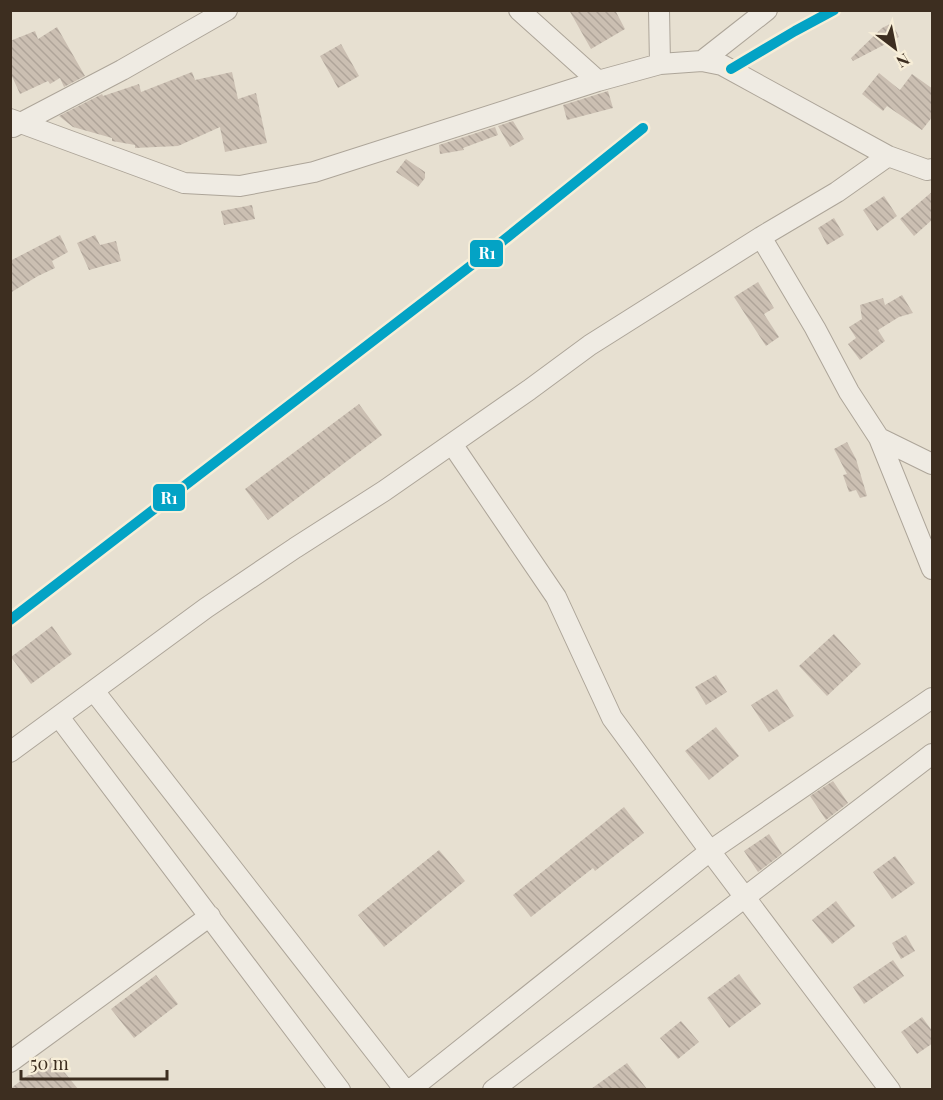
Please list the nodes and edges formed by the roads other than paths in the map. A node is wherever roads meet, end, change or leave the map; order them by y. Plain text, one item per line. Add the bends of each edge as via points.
1 (227, 10) edge
2 (519, 10) edge
3 (659, 10) edge
4 (767, 10) edge
5 (702, 61) junction
6 (660, 64) junction
7 (598, 81) junction
8 (13, 124) edge
9 (888, 156) junction
10 (931, 171) edge
11 (761, 237) junction
12 (879, 438) junction
13 (452, 444) junction
14 (933, 464) edge
15 (933, 569) edge
16 (94, 691) junction
17 (933, 698) edge
18 (59, 717) junction
19 (10, 752) edge
20 (933, 754) edge
21 (710, 851) junction
22 (745, 898) junction
23 (210, 916) junction
24 (10, 1062) edge
25 (340, 1089) edge
26 (407, 1089) edge
27 (493, 1089) edge
28 (890, 1089) edge

1 - 8 street via 122,70
2 - 7 street
3 - 6 street
4 - 5 street
5 - 6 street
5 - 9 street via 722,65
6 - 7 street
7 - 8 street via 314,172 240,186 184,183
9 - 10 street
9 - 11 street
11 - 12 street
11 - 13 street via 590,345
12 - 14 street
12 - 15 street
13 - 16 street via 206,608
13 - 21 street via 556,597 612,718
16 - 18 street
16 - 26 street
17 - 21 street
18 - 19 street
18 - 23 street
20 - 22 street
21 - 22 street
21 - 26 street
22 - 27 street
22 - 28 street
23 - 24 street
23 - 25 street

